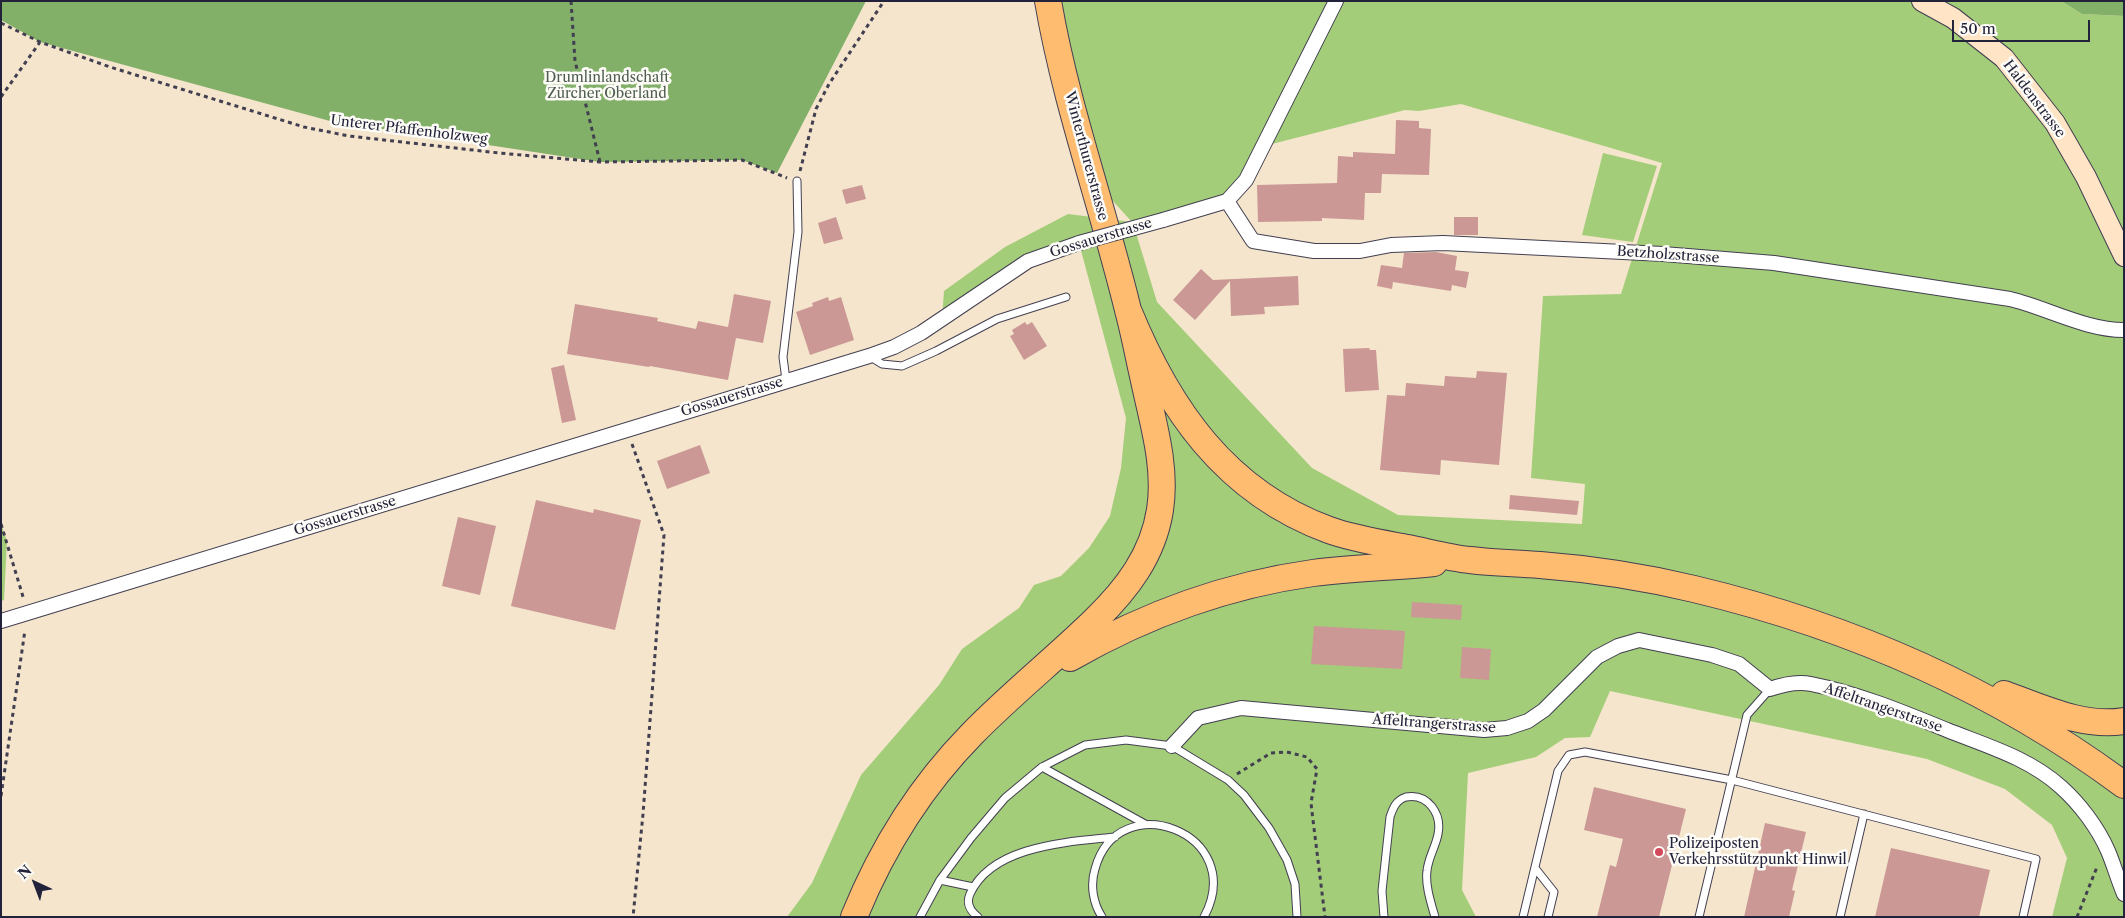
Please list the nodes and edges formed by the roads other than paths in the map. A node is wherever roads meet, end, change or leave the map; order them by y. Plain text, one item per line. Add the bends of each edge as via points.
1 (1048, 1) edge
2 (1336, 1) edge
3 (1922, 1) edge
4 (797, 181) road end
5 (1227, 201) junction
6 (2124, 256) edge
7 (1066, 297) dead end
8 (1128, 310) junction
9 (2124, 330) edge
10 (869, 356) junction
11 (786, 380) junction
12 (1470, 560) junction
13 (1, 621) edge
14 (1928, 668) junction
15 (1770, 688) junction
16 (996, 712) junction
17 (2124, 721) edge
18 (1172, 746) junction
19 (1042, 767) junction
20 (1732, 780) junction
21 (2124, 785) edge
22 (1864, 814) junction
23 (1145, 824) junction
24 (1116, 837) junction
25 (1535, 868) junction
26 (940, 880) junction
27 (973, 887) junction
28 (2124, 894) edge
29 (854, 917) edge
30 (920, 917) edge
31 (978, 917) edge
32 (1102, 917) edge
33 (1204, 917) edge
34 (1298, 917) edge
35 (1384, 917) edge
36 (1434, 917) edge
37 (1523, 917) edge
38 (1548, 917) edge
39 (1699, 917) edge
40 (1840, 917) edge
41 (2023, 917) edge

1 - 8 highway, Winterthurerstrasse via 1067,88
2 - 5 street via 1246,180
3 - 6 street, Haldenstrasse via 1953,18 2004,58 2050,115 2086,178
4 - 11 lane via 798,232 783,357
5 - 9 street, Betzholzstrasse via 1253,241 1314,251 1360,251 1391,245 1443,243 1774,263 2010,299 2094,327
5 - 10 street, Gossauerstrasse, bridge via 1079,243 1028,261 921,333
7 - 10 lane via 997,319 902,366 882,364
8 - 12 highway via 1162,382 1195,432 1221,460 1259,492 1313,524 1369,541
8 - 16 highway via 1162,475 1155,532 1145,557 1124,591
10 - 11 street, Gossauerstrasse
11 - 13 street, Gossauerstrasse
12 - 14 highway via 1591,570 1691,588 1783,613
12 - 16 highway via 1311,574 1174,608 1110,636 1042,676
14 - 17 highway via 2080,719
14 - 21 highway via 2036,726
15 - 18 street, Affeltrangerstrasse via 1739,664 1639,640 1597,657 1544,710 1528,721 1507,728 1484,730 1241,708 1198,718
15 - 20 lane via 1747,715
15 - 28 street, Affeltrangerstrasse via 1788,683 1810,684 1854,696 2018,758 2040,770 2078,804 2107,849
16 - 29 highway via 948,760 913,804 877,865
18 - 19 lane via 1126,740 1085,745
18 - 34 lane via 1228,780 1258,812 1282,850 1295,884
19 - 23 lane
19 - 26 lane via 1005,798
20 - 22 lane
20 - 25 lane via 1585,752 1570,755 1558,770
20 - 39 lane
22 - 40 lane
22 - 41 lane via 2036,859
23 - 24 lane
23 - 33 lane via 1164,825 1181,831 1206,855 1212,872 1213,890
24 - 27 lane via 1054,843 1013,856 985,873
24 - 32 lane via 1101,853 1094,873 1093,895
25 - 37 lane
25 - 38 lane via 1554,892
26 - 27 lane
26 - 30 lane
27 - 31 lane via 968,904
35 - 36 lane via 1382,891 1390,817 1394,805 1402,798 1413,796 1429,802 1438,820 1438,834 1426,872

